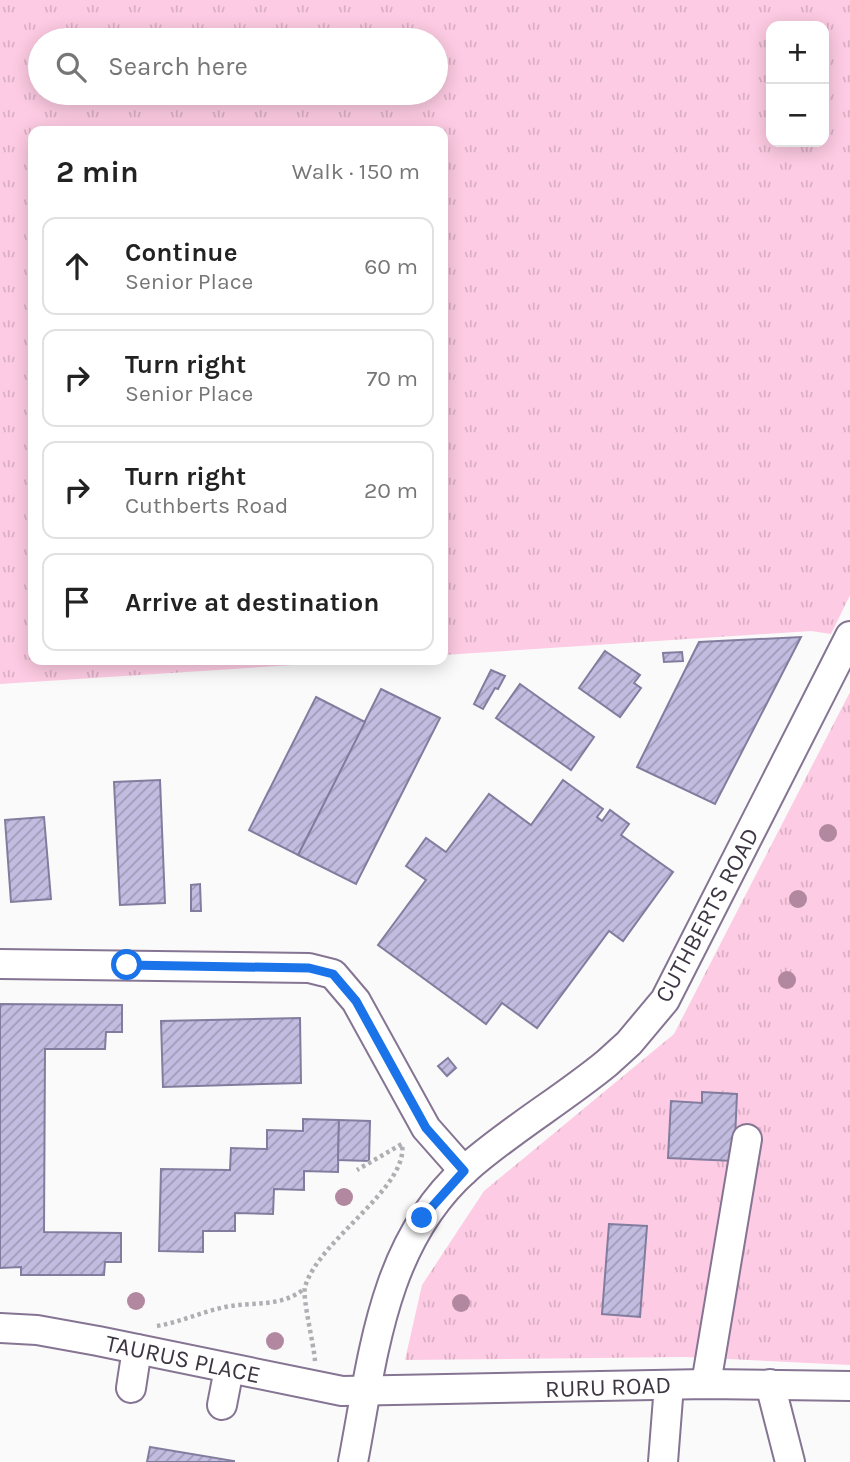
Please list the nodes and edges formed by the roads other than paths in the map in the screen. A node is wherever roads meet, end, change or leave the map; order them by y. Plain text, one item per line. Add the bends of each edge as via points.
1 (850, 636) edge
2 (0, 964) edge
3 (747, 1139) dead end
4 (464, 1171) junction
5 (0, 1328) edge
6 (144, 1338) junction
7 (229, 1369) junction
8 (706, 1384) junction
9 (770, 1384) junction
10 (669, 1385) junction
11 (850, 1385) edge
12 (131, 1388) dead end
13 (366, 1393) junction
14 (222, 1405) dead end
15 (353, 1462) edge
16 (663, 1462) edge
17 (790, 1462) edge

1 - 4 street, CUTHBERTS ROAD via 665,1000 607,1063
2 - 4 street via 309,968 333,974 356,1001 426,1128
3 - 8 street
4 - 13 street, CUTHBERTS ROAD via 422,1218 388,1287
5 - 6 street, TAURUS PLACE
6 - 7 street, TAURUS PLACE
6 - 12 street
7 - 13 street, TAURUS PLACE
7 - 14 street
8 - 9 street, RURU ROAD
8 - 10 street, RURU ROAD
9 - 11 street, RURU ROAD
9 - 17 street
10 - 13 street, RURU ROAD
10 - 16 street
13 - 15 street, CUTHBERTS ROAD

